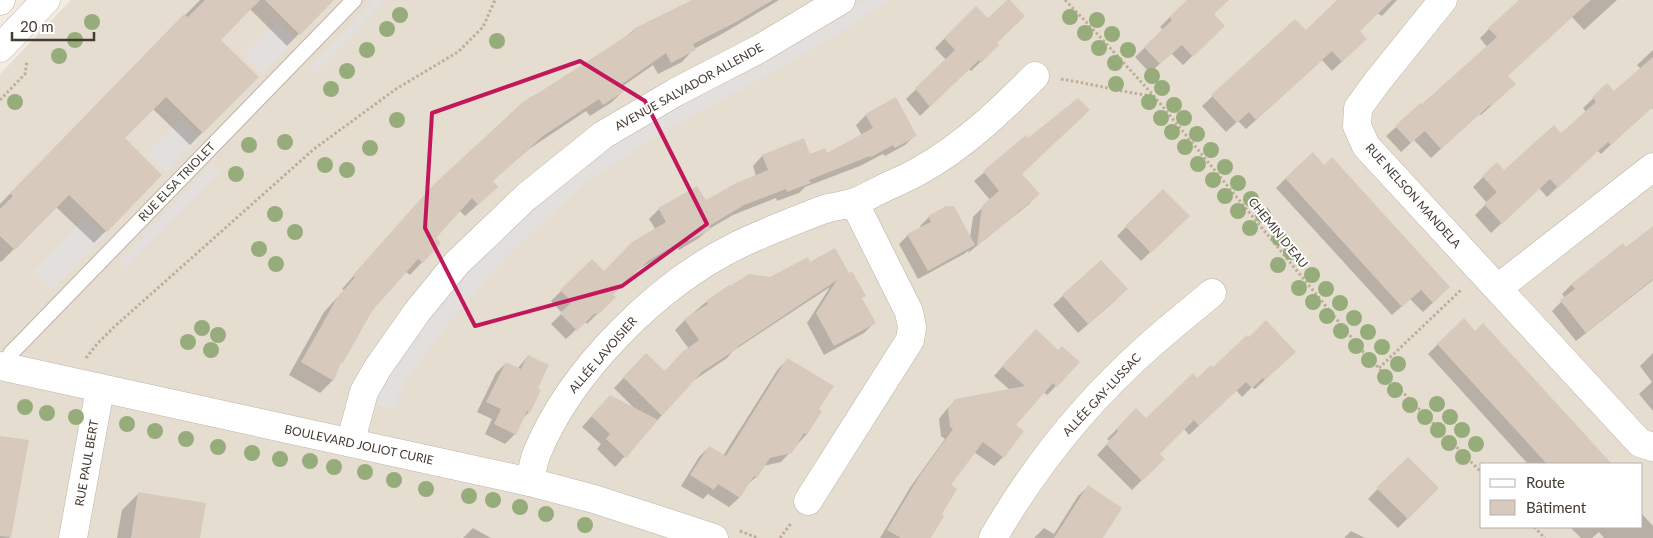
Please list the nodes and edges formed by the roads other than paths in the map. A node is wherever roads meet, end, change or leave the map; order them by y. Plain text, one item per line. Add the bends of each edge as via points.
1 (46, 0) edge
2 (354, 0) edge
3 (841, 0) edge
4 (1443, 0) edge
5 (0, 48) edge
6 (1035, 76) road end
7 (1653, 167) edge
8 (854, 202) junction
9 (1490, 280) junction
10 (1212, 293) dead end
11 (3, 367) edge
12 (100, 388) junction
13 (352, 443) junction
14 (1653, 447) edge
15 (530, 482) junction
16 (808, 501) dead end
17 (74, 538) edge
18 (714, 538) edge
19 (993, 538) edge

1 - 5 street
2 - 11 lane, RUE ELSA TRIOLET via 11,353
3 - 13 street, AVENUE SALVADOR ALLENDE via 603,135 526,196 457,263 417,312 364,392
4 - 9 street, RUE NELSON MANDELA via 1358,108 1357,126 1366,146
6 - 8 street, ALLÉE LAVOISIER via 955,149
7 - 9 street
8 - 15 street, ALLÉE LAVOISIER via 824,210 737,246 700,267 630,322 570,393 536,455
8 - 16 street via 909,312 910,340
9 - 14 street, RUE NELSON MANDELA via 1640,443
10 - 19 street, ALLÉE GAY-LUSSAC via 1148,347 1089,406 1032,478
11 - 12 street, BOULEVARD JOLIOT CURIE
12 - 13 street, BOULEVARD JOLIOT CURIE
12 - 17 street, RUE PAUL BERT
13 - 15 street, BOULEVARD JOLIOT CURIE
15 - 18 street, BOULEVARD JOLIOT CURIE

